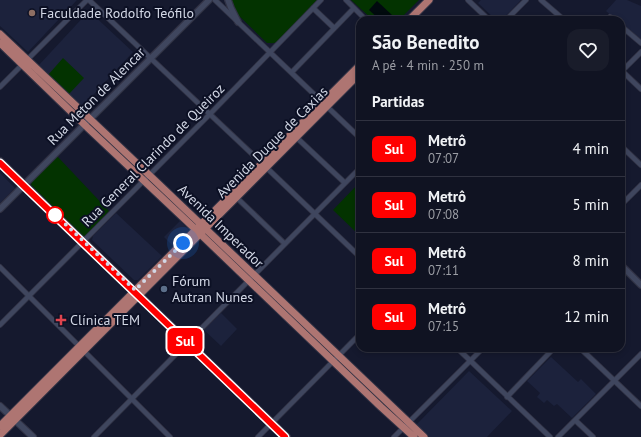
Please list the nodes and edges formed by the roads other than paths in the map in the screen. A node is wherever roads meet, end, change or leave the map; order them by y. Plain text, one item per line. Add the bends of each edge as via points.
1 (88, 0) edge
2 (209, 0) edge
3 (216, 0) edge
4 (228, 0) edge
5 (321, 0) edge
6 (346, 0) edge
7 (429, 0) edge
8 (468, 0) edge
9 (526, 0) edge
10 (541, 0) edge
11 (313, 8) junction
12 (354, 8) junction
13 (362, 16) edge
14 (413, 16) edge
15 (485, 16) edge
16 (510, 16) edge
17 (560, 16) edge
18 (238, 22) junction
19 (334, 28) junction
20 (625, 29) edge
21 (0, 34) edge
22 (0, 43) edge
23 (641, 43) edge
24 (270, 52) junction
25 (641, 52) edge
26 (151, 58) junction
27 (25, 62) junction
28 (625, 69) edge
29 (356, 70) edge
30 (292, 72) junction
31 (625, 75) edge
32 (356, 77) edge
33 (0, 87) edge
34 (641, 89) edge
35 (325, 104) junction
36 (210, 114) junction
37 (90, 119) junction
38 (85, 125) junction
39 (356, 134) edge
40 (296, 137) junction
41 (625, 150) edge
42 (0, 161) edge
43 (264, 165) junction
44 (641, 165) edge
45 (356, 172) edge
46 (146, 178) junction
47 (345, 183) junction
48 (25, 185) junction
49 (641, 185) edge
50 (236, 197) junction
51 (625, 202) edge
52 (0, 209) edge
53 (315, 214) junction
54 (200, 229) junction
55 (84, 241) junction
56 (285, 244) junction
57 (356, 253) edge
58 (0, 267) edge
59 (625, 269) edge
60 (252, 278) junction
61 (641, 285) edge
62 (137, 293) junction
63 (29, 296) junction
64 (0, 325) edge
65 (356, 338) edge
66 (188, 342) junction
67 (82, 348) junction
68 (461, 352) edge
69 (479, 352) edge
70 (550, 352) edge
71 (584, 352) edge
72 (641, 354) edge
73 (336, 358) junction
74 (470, 361) junction
75 (614, 381) junction
76 (507, 397) junction
77 (132, 399) junction
78 (0, 406) edge
79 (641, 406) edge
80 (12, 418) junction
81 (575, 420) junction
82 (272, 422) junction
83 (406, 425) junction
84 (0, 426) edge
85 (0, 435) edge
86 (33, 437) edge
87 (94, 437) edge
88 (170, 437) edge
89 (258, 437) edge
90 (287, 437) edge
91 (394, 437) edge
92 (414, 437) edge
93 (424, 437) edge
94 (550, 437) edge
95 (558, 437) edge
96 (593, 437) edge

1 - 26 street
1 - 27 street
2 - 26 street, Rua Meton de Alencar
3 - 18 street
4 - 18 street
5 - 11 street, Rua General Clarindo de Queiroz
6 - 12 street
7 - 14 main road
8 - 15 street
9 - 16 street
10 - 17 street
11 - 19 street
11 - 24 street, Rua General Clarindo de Queiroz
12 - 13 street
12 - 19 street
18 - 24 street
19 - 30 street
20 - 23 street
21 - 27 main road, Avenida Imperador
22 - 27 main road, Avenida Imperador
24 - 30 street
24 - 36 street, Rua General Clarindo de Queiroz
25 - 28 street
26 - 36 street
26 - 37 street, Rua Meton de Alencar
27 - 33 street
27 - 37 main road, Avenida Imperador
27 - 38 main road, Avenida Imperador
29 - 35 main road, Avenida Duque de Caxias
30 - 35 street
31 - 34 street
32 - 35 main road, Avenida Duque de Caxias
35 - 39 street
35 - 40 main road, Avenida Duque de Caxias
35 - 43 main road, Avenida Duque de Caxias
36 - 43 street
36 - 46 street, Rua General Clarindo de Queiroz
37 - 38 street, Rua Meton de Alencar
37 - 46 main road, Avenida Imperador
38 - 46 main road, Avenida Imperador
38 - 48 street, Rua Meton de Alencar
40 - 43 main road, Avenida Duque de Caxias
40 - 47 street
41 - 44 street
42 - 48 street
43 - 50 main road, Avenida Duque de Caxias
43 - 53 street
43 - 54 main road, Avenida Duque de Caxias
45 - 47 street
46 - 54 main road, Avenida Imperador
46 - 55 street, Rua General Clarindo de Queiroz
47 - 53 street
48 - 52 street, Rua Meton de Alencar
48 - 55 street
49 - 51 street
50 - 54 main road, Avenida Duque de Caxias
50 - 56 street
53 - 56 street
53 - 57 street
54 - 60 main road, Avenida Imperador
54 - 62 main road, Avenida Duque de Caxias
55 - 62 street
55 - 63 street, Rua General Clarindo de Queiroz
56 - 60 street
58 - 63 street
59 - 61 street
60 - 66 street
60 - 73 main road, Avenida Imperador
62 - 66 street
62 - 67 main road, Avenida Duque de Caxias
63 - 64 street, Rua General Clarindo de Queiroz
63 - 67 street
65 - 73 street
66 - 77 street
66 - 82 street
67 - 77 street
67 - 80 main road, Avenida Duque de Caxias
68 - 74 street
69 - 74 street
70 - 76 street
71 - 75 street
72 - 75 street
73 - 82 street
73 - 83 main road, Avenida Imperador via 381,407
74 - 76 street
74 - 83 street
75 - 79 street
75 - 81 street
76 - 94 street
77 - 87 street
77 - 88 street
78 - 80 main road
80 - 84 main road, Avenida Duque de Caxias
80 - 85 main road, Avenida Duque de Caxias
80 - 86 main road
81 - 95 street
81 - 96 street
82 - 89 street
82 - 90 street
83 - 91 street
83 - 92 main road, Avenida Imperador
83 - 93 main road, Avenida Imperador

